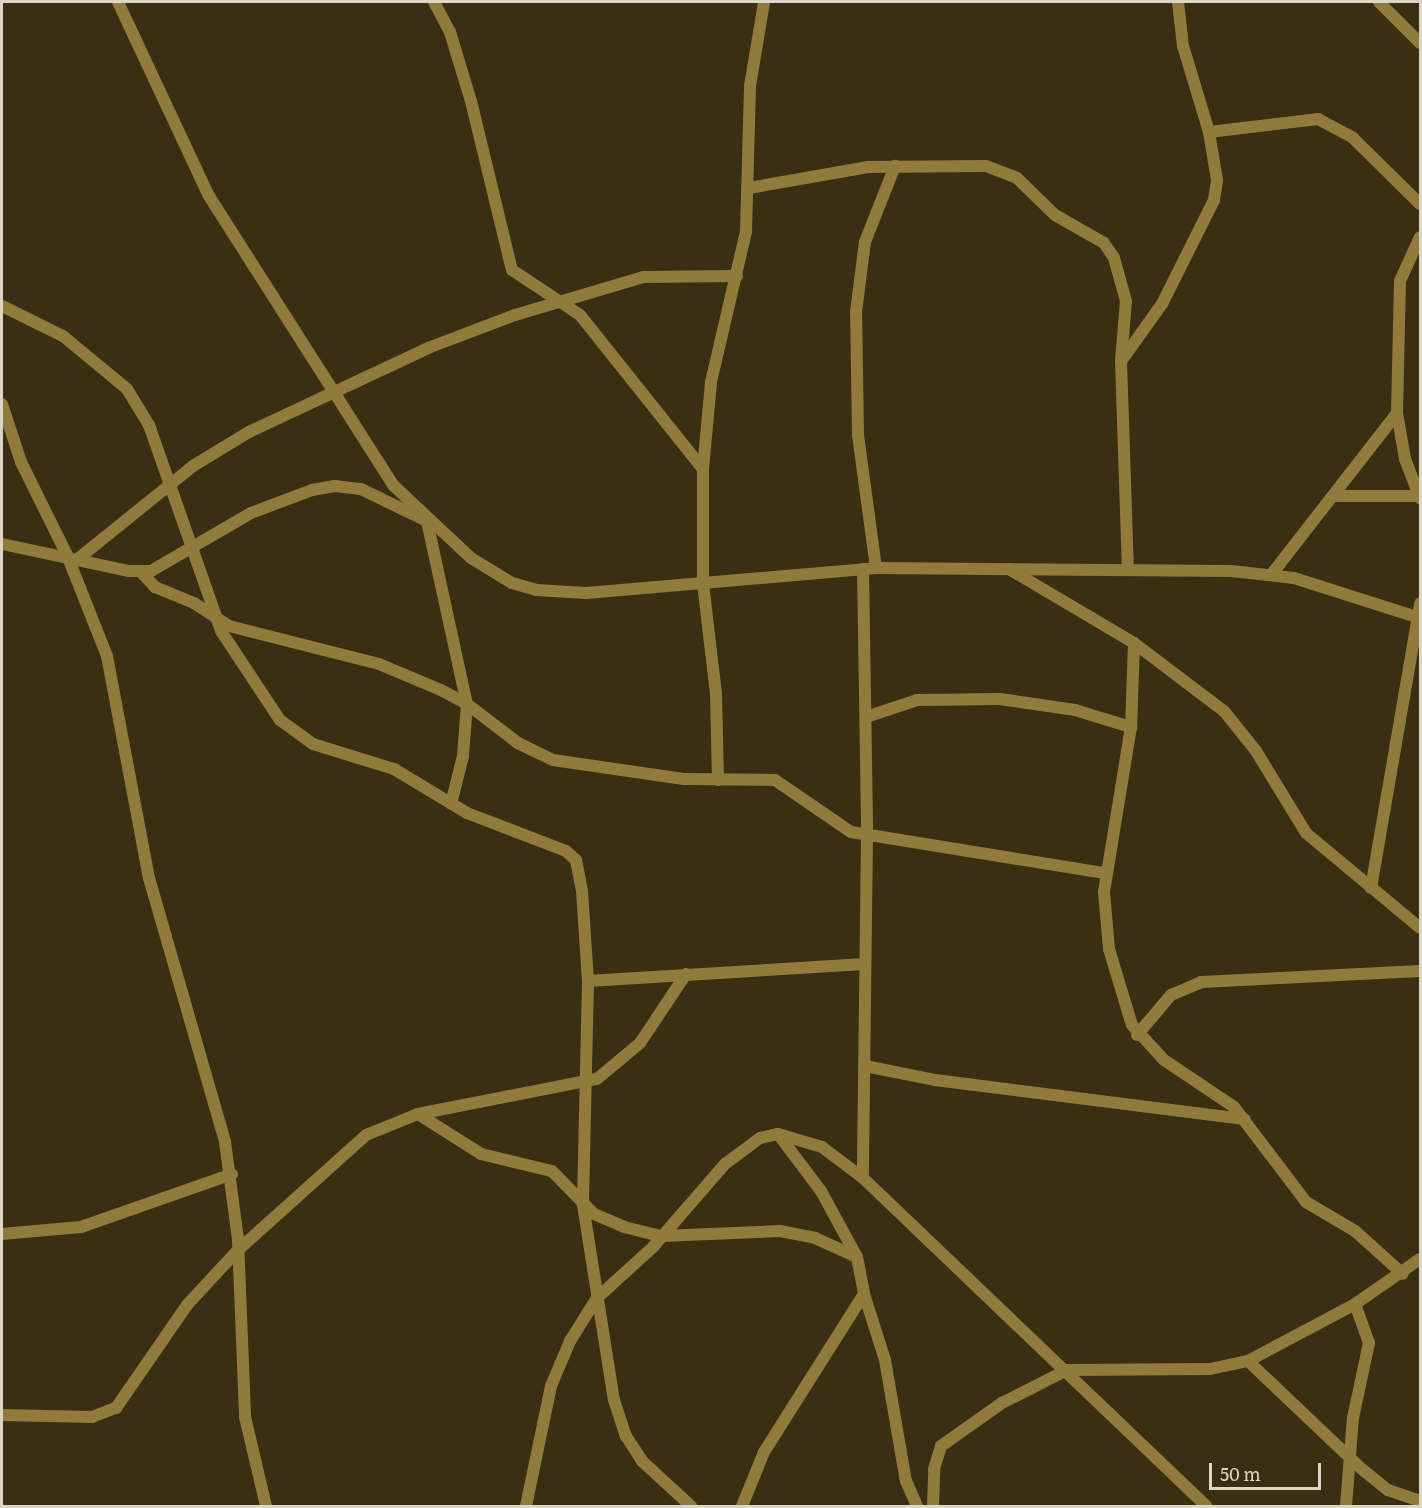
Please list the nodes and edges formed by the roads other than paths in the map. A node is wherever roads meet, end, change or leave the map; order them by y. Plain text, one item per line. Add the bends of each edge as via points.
1 (118, 2) edge
2 (434, 2) edge
3 (445, 2) edge
4 (764, 2) edge
5 (1178, 2) edge
6 (1379, 2) edge
7 (447, 25) junction
8 (1420, 43) edge
9 (1209, 132) junction
10 (895, 166) junction
11 (749, 188) junction
12 (1420, 204) edge
13 (1420, 237) edge
14 (737, 276) junction
15 (565, 302) junction
16 (2, 306) edge
17 (1121, 361) junction
18 (331, 392) junction
19 (2, 404) edge
20 (1397, 413) junction
21 (703, 469) junction
22 (168, 484) junction
23 (1334, 496) junction
24 (1420, 497) edge
25 (427, 521) junction
26 (2, 544) edge
27 (194, 547) junction
28 (73, 556) junction
29 (869, 568) junction
30 (1128, 568) junction
31 (1008, 569) junction
32 (141, 572) junction
33 (1271, 575) junction
34 (703, 584) junction
35 (1420, 603) edge
36 (1420, 618) edge
37 (216, 619) junction
38 (1134, 643) junction
39 (467, 704) junction
40 (866, 717) junction
41 (1131, 728) junction
42 (718, 780) junction
43 (451, 804) junction
44 (867, 836) junction
45 (1105, 873) junction
46 (1371, 888) junction
47 (1420, 928) edge
48 (864, 964) junction
49 (1420, 971) edge
50 (686, 974) junction
51 (588, 981) junction
52 (1137, 1035) junction
53 (865, 1066) junction
54 (585, 1084) junction
55 (418, 1114) junction
56 (1245, 1119) junction
57 (778, 1134) junction
58 (232, 1174) junction
59 (863, 1178) junction
60 (583, 1205) junction
61 (2, 1234) edge
62 (661, 1236) junction
63 (238, 1250) junction
64 (857, 1257) junction
65 (1420, 1259) edge
66 (1403, 1274) junction
67 (864, 1294) junction
68 (597, 1298) junction
69 (1355, 1304) junction
70 (1248, 1361) junction
71 (1067, 1370) junction
72 (2, 1415) edge
73 (1349, 1459) junction
74 (1417, 1501) edge
75 (266, 1506) edge
76 (526, 1506) edge
77 (691, 1506) edge
78 (742, 1506) edge
79 (916, 1506) edge
80 (933, 1506) edge
81 (1206, 1506) edge
82 (1346, 1506) edge
83 (1401, 1506) edge

1 - 18 street via 168,116 209,196 288,316
2 - 7 street
3 - 7 street
4 - 11 street via 750,86
5 - 9 street via 1183,46
6 - 8 street
7 - 15 street via 471,101 512,270
9 - 12 street via 1318,119 1353,138
9 - 17 street via 1217,180 1214,200 1162,304
10 - 11 street
10 - 17 street via 1003,170 1055,214 1104,243 1114,258 1126,301
10 - 29 street via 873,214 855,312 858,434
11 - 14 street
13 - 20 street via 1400,281
14 - 15 street via 643,277
14 - 21 street via 711,382
15 - 18 street via 514,315 428,348
15 - 21 street
16 - 22 street via 63,336 127,389 149,425
17 - 30 street
18 - 22 street via 249,432
18 - 25 street via 393,485
19 - 28 street via 21,462
20 - 23 street
20 - 24 street via 1405,459
21 - 34 street
22 - 27 street
22 - 28 street
23 - 24 street
23 - 33 street
25 - 27 street via 361,489 335,486 274,502
25 - 34 street via 488,570 536,590 586,593
25 - 39 street
26 - 28 street
27 - 32 street via 168,564
27 - 37 street
28 - 32 street
28 - 58 street via 107,656 148,878 211,1084
29 - 31 street
29 - 34 street
29 - 40 street
30 - 31 street
30 - 33 street
31 - 38 street
32 - 37 street via 156,587
33 - 36 street
34 - 42 street via 716,694
35 - 36 street
36 - 46 street
37 - 39 street via 245,632 379,664
37 - 43 street via 258,689 296,734 346,757 394,769
38 - 41 street
38 - 46 street via 1224,711 1256,751 1306,833
39 - 42 street via 518,743 553,759
39 - 43 street via 463,756
40 - 41 street via 917,700 1000,699 1075,710
40 - 44 street
41 - 45 street
42 - 44 street via 781,782 837,826
43 - 51 street via 496,827 572,855 580,872
44 - 45 street
44 - 48 street
45 - 52 street via 1109,949
46 - 47 street
48 - 50 street
48 - 53 street
49 - 52 street via 1201,982 1171,994
50 - 51 street
50 - 54 street via 657,1022 626,1059
51 - 54 street
52 - 56 street via 1164,1060 1219,1095
53 - 56 street via 935,1080
53 - 59 street
54 - 55 street
54 - 60 street
55 - 60 street via 481,1154 552,1172
55 - 63 street via 366,1135
56 - 66 street via 1306,1202 1354,1231
57 - 59 street via 822,1147
57 - 62 street via 760,1138 725,1164
57 - 64 street via 821,1191
58 - 61 street via 81,1227
58 - 63 street
59 - 71 street
60 - 62 street via 601,1219
60 - 68 street
62 - 64 street via 780,1232 815,1238
62 - 68 street
63 - 72 street via 168,1327 116,1408 92,1417
63 - 75 street via 245,1417
64 - 67 street
65 - 66 street
66 - 69 street
67 - 78 street via 764,1452
67 - 79 street via 880,1338 906,1481
68 - 76 street via 570,1341 551,1386
68 - 77 street via 614,1400 626,1436 642,1461
69 - 70 street
69 - 73 street via 1369,1343
70 - 71 street via 1210,1369
70 - 73 street
71 - 80 street via 1002,1403 941,1446 934,1469
71 - 81 street
73 - 74 street via 1388,1490
73 - 82 street
74 - 83 street

